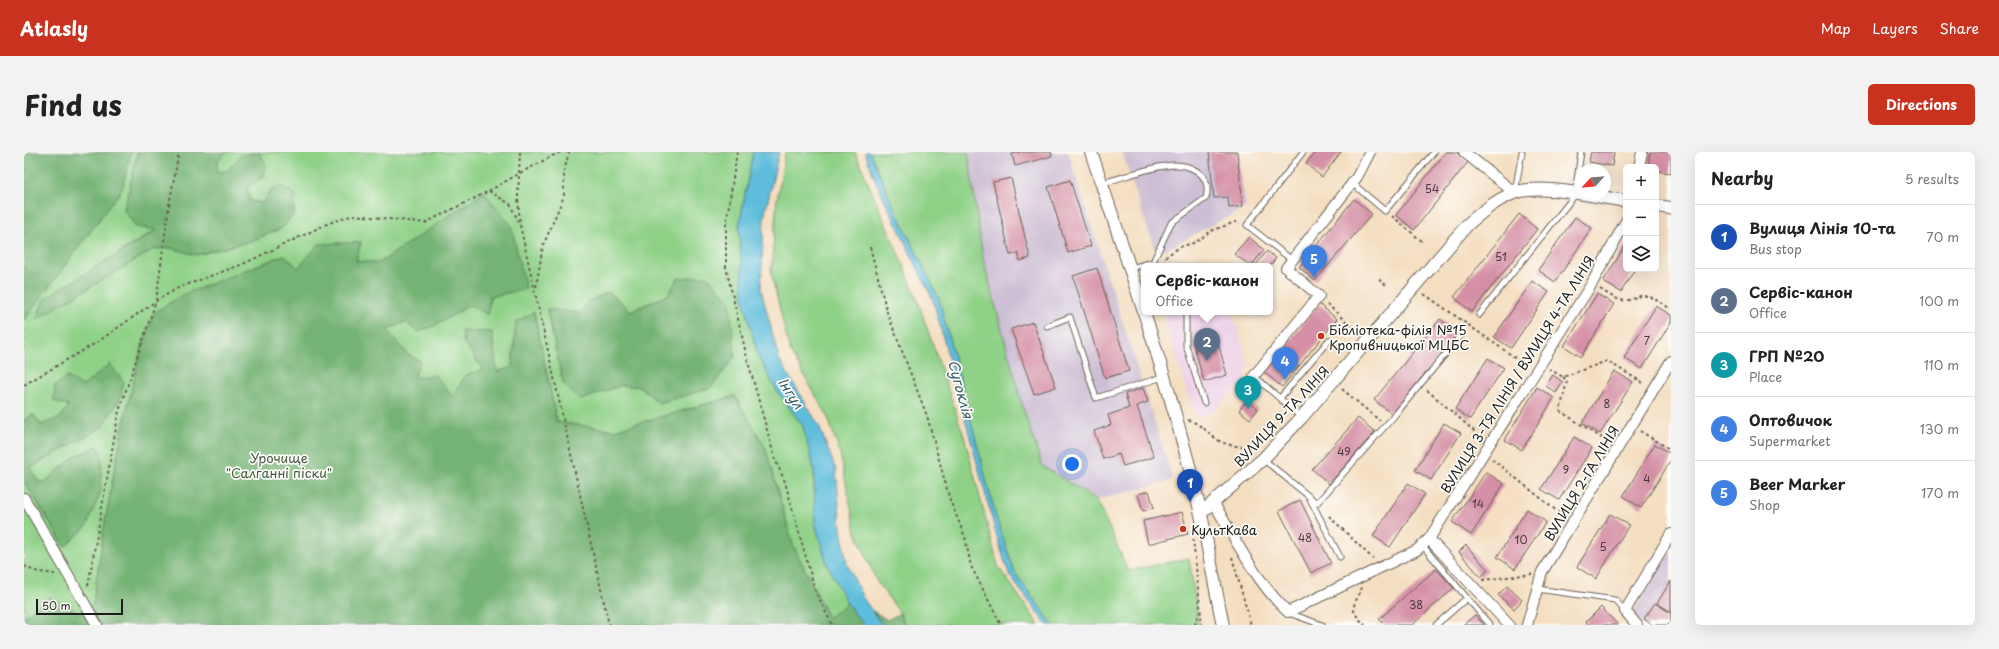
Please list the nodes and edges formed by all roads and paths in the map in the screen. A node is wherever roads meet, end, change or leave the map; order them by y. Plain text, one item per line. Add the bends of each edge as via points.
1 (179, 152) edge
2 (520, 152) edge
3 (560, 152) edge
4 (569, 152) edge
5 (738, 152) edge
6 (1091, 152) edge
7 (1303, 152) edge
8 (1370, 152) edge
9 (1434, 152) edge
10 (1464, 152) edge
11 (1522, 152) edge
12 (1582, 152) edge
13 (1642, 152) edge
14 (1580, 164) edge
15 (1640, 164) edge
16 (518, 174) junction
17 (1102, 183) junction
18 (1352, 183) junction
19 (489, 191) junction
20 (1515, 193) junction
21 (1575, 194) joint
22 (1611, 199) edge
23 (1623, 201) edge
24 (1659, 206) edge
25 (1671, 208) edge
26 (1385, 211) junction
27 (520, 225) junction
28 (1247, 225) junction
29 (1623, 226) edge
30 (1423, 242) dead end
31 (870, 247) dead end
32 (1292, 260) junction
33 (1155, 263) edge
34 (1156, 263) edge
35 (1141, 266) edge
36 (1130, 268) junction
37 (1379, 280) dead end
38 (1591, 284) junction
39 (1386, 285) dead end
40 (1413, 286) junction
41 (535, 289) junction
42 (1319, 296) junction
43 (156, 301) junction
44 (1141, 304) edge
45 (1671, 309) edge
46 (1144, 315) edge
47 (1186, 315) edge
48 (1478, 315) dead end
49 (1047, 326) dead end
50 (1351, 326) dead end
51 (1462, 334) dead end
52 (1329, 340) dead end
53 (1517, 360) dead end
54 (1671, 361) edge
55 (1540, 365) junction
56 (1254, 376) joint
57 (1163, 377) junction
58 (1563, 377) junction
59 (1333, 382) junction
60 (24, 385) edge
61 (1654, 389) junction
62 (1433, 395) dead end
63 (1280, 398) junction
64 (1204, 403) dead end
65 (1175, 416) junction
66 (1302, 418) junction
67 (1386, 425) junction
68 (1632, 426) junction
69 (1243, 447) dead end
70 (1486, 449) junction
71 (1618, 449) junction
72 (1671, 450) edge
73 (1263, 459) junction
74 (1308, 496) junction
75 (24, 498) edge
76 (1213, 502) junction
77 (1201, 513) junction
78 (1329, 516) dead end
79 (1572, 523) junction
80 (1192, 533) dead end
81 (1671, 534) edge
82 (1426, 542) junction
83 (1231, 554) dead end
84 (1340, 557) dead end
85 (24, 566) edge
86 (1381, 567) junction
87 (1542, 572) junction
88 (1367, 574) junction
89 (68, 575) junction
90 (1469, 582) junction
91 (1537, 589) junction
92 (1467, 598) junction
93 (84, 605) junction
94 (1200, 611) junction
95 (1625, 611) junction
96 (1288, 612) junction
97 (97, 625) edge
98 (609, 625) edge
99 (832, 625) edge
100 (1000, 625) edge
101 (1194, 625) edge
102 (1202, 625) edge
103 (1223, 625) edge
104 (1251, 625) edge
105 (1322, 625) edge
106 (1365, 625) edge
107 (1436, 625) edge
108 (1490, 625) edge
109 (1508, 625) edge
110 (1527, 625) edge
111 (1637, 625) edge

1 - 43 path
2 - 16 path
3 - 16 path
4 - 41 path via 564,172 564,196 543,246
5 - 99 path via 726,225 726,267 747,358 775,459 785,482 815,590
6 - 17 street
7 - 28 lane
8 - 18 street
9 - 26 lane
10 - 20 street
11 - 20 lane
12 - 14 lane
13 - 15 street
16 - 19 path
16 - 27 path
17 - 33 lane via 1165,165 1184,165 1200,173 1206,180 1206,198 1171,223
17 - 36 street
18 - 26 lane
18 - 32 street
19 - 27 path via 510,204
19 - 43 path via 425,223 354,216 329,223 243,264 178,288
20 - 21 street, ВУЛИЦЯ 9-ТА ЛІНІЯ via 1544,190
20 - 40 street, ВУЛИЦЯ 9-ТА ЛІНІЯ via 1487,208 1468,224
21 - 48 lane
22 - 23 street, ВУЛИЦЯ 9-ТА ЛІНІЯ
24 - 25 street
26 - 30 path
27 - 41 path
28 - 32 lane
28 - 34 path via 1235,222 1211,231
29 - 38 street, ВУЛИЦЯ 3-ТЯ ЛІНІЯ / ВУЛИЦЯ 4-ТА ЛІНІЯ
31 - 100 path via 888,312 927,416 950,500 965,537 971,566
32 - 42 street via 1286,268
35 - 36 lane
36 - 44 street
37 - 39 path
38 - 45 path via 1617,299 1629,302 1642,295 1653,298
38 - 55 street, ВУЛИЦЯ 3-ТЯ ЛІНІЯ / ВУЛИЦЯ 4-ТА ЛІНІЯ
40 - 53 path
40 - 59 street, ВУЛИЦЯ 9-ТА ЛІНІЯ
41 - 98 path
42 - 50 path
42 - 56 street
43 - 60 path via 99,341
43 - 93 path via 119,411
46 - 57 street
47 - 64 lane via 1186,345
49 - 57 lane via 1070,317 1096,398
51 - 67 lane
52 - 63 lane
54 - 61 street, ВУЛИЦЯ 2-ГА ЛІНІЯ
55 - 58 path
55 - 70 street, ВУЛИЦЯ 3-ТЯ ЛІНІЯ / ВУЛИЦЯ 4-ТА ЛІНІЯ
56 - 63 lane
57 - 65 street
58 - 61 path via 1607,361
58 - 71 path via 1567,381 1560,411
59 - 66 street, ВУЛИЦЯ 9-ТА ЛІНІЯ
59 - 67 path
61 - 68 street, ВУЛИЦЯ 2-ГА ЛІНІЯ
62 - 70 path via 1473,430
63 - 66 lane
65 - 69 path via 1203,427 1222,442
65 - 77 street
66 - 73 street, ВУЛИЦЯ 9-ТА ЛІНІЯ
67 - 74 lane via 1317,503
68 - 71 street, ВУЛИЦЯ 2-ГА ЛІНІЯ
68 - 72 path
70 - 79 path via 1494,462
70 - 82 street, ВУЛИЦЯ 3-ТЯ ЛІНІЯ / ВУЛИЦЯ 4-ТА ЛІНІЯ
71 - 79 street, ВУЛИЦЯ 2-ГА ЛІНІЯ
73 - 74 lane
73 - 76 street, ВУЛИЦЯ 9-ТА ЛІНІЯ
74 - 84 lane
75 - 89 street
76 - 77 street, ВУЛИЦЯ 9-ТА ЛІНІЯ
76 - 96 street via 1269,592
77 - 103 street
78 - 86 path
79 - 87 street, ВУЛИЦЯ 2-ГА ЛІНІЯ
80 - 94 path
81 - 95 street
82 - 86 street via 1417,550
82 - 90 street
82 - 92 lane
83 - 104 path
85 - 89 path via 34,571
86 - 88 street
87 - 90 path
87 - 91 street, ВУЛИЦЯ 2-ГА ЛІНІЯ
88 - 96 street
88 - 106 path via 1362,590 1353,605 1354,614
89 - 93 street
90 - 109 street
91 - 95 lane via 1614,600
91 - 110 street, ВУЛИЦЯ 2-ГА ЛІНІЯ
92 - 107 lane
92 - 108 lane
93 - 97 street
94 - 101 path
94 - 102 path
95 - 111 street
96 - 105 lane

